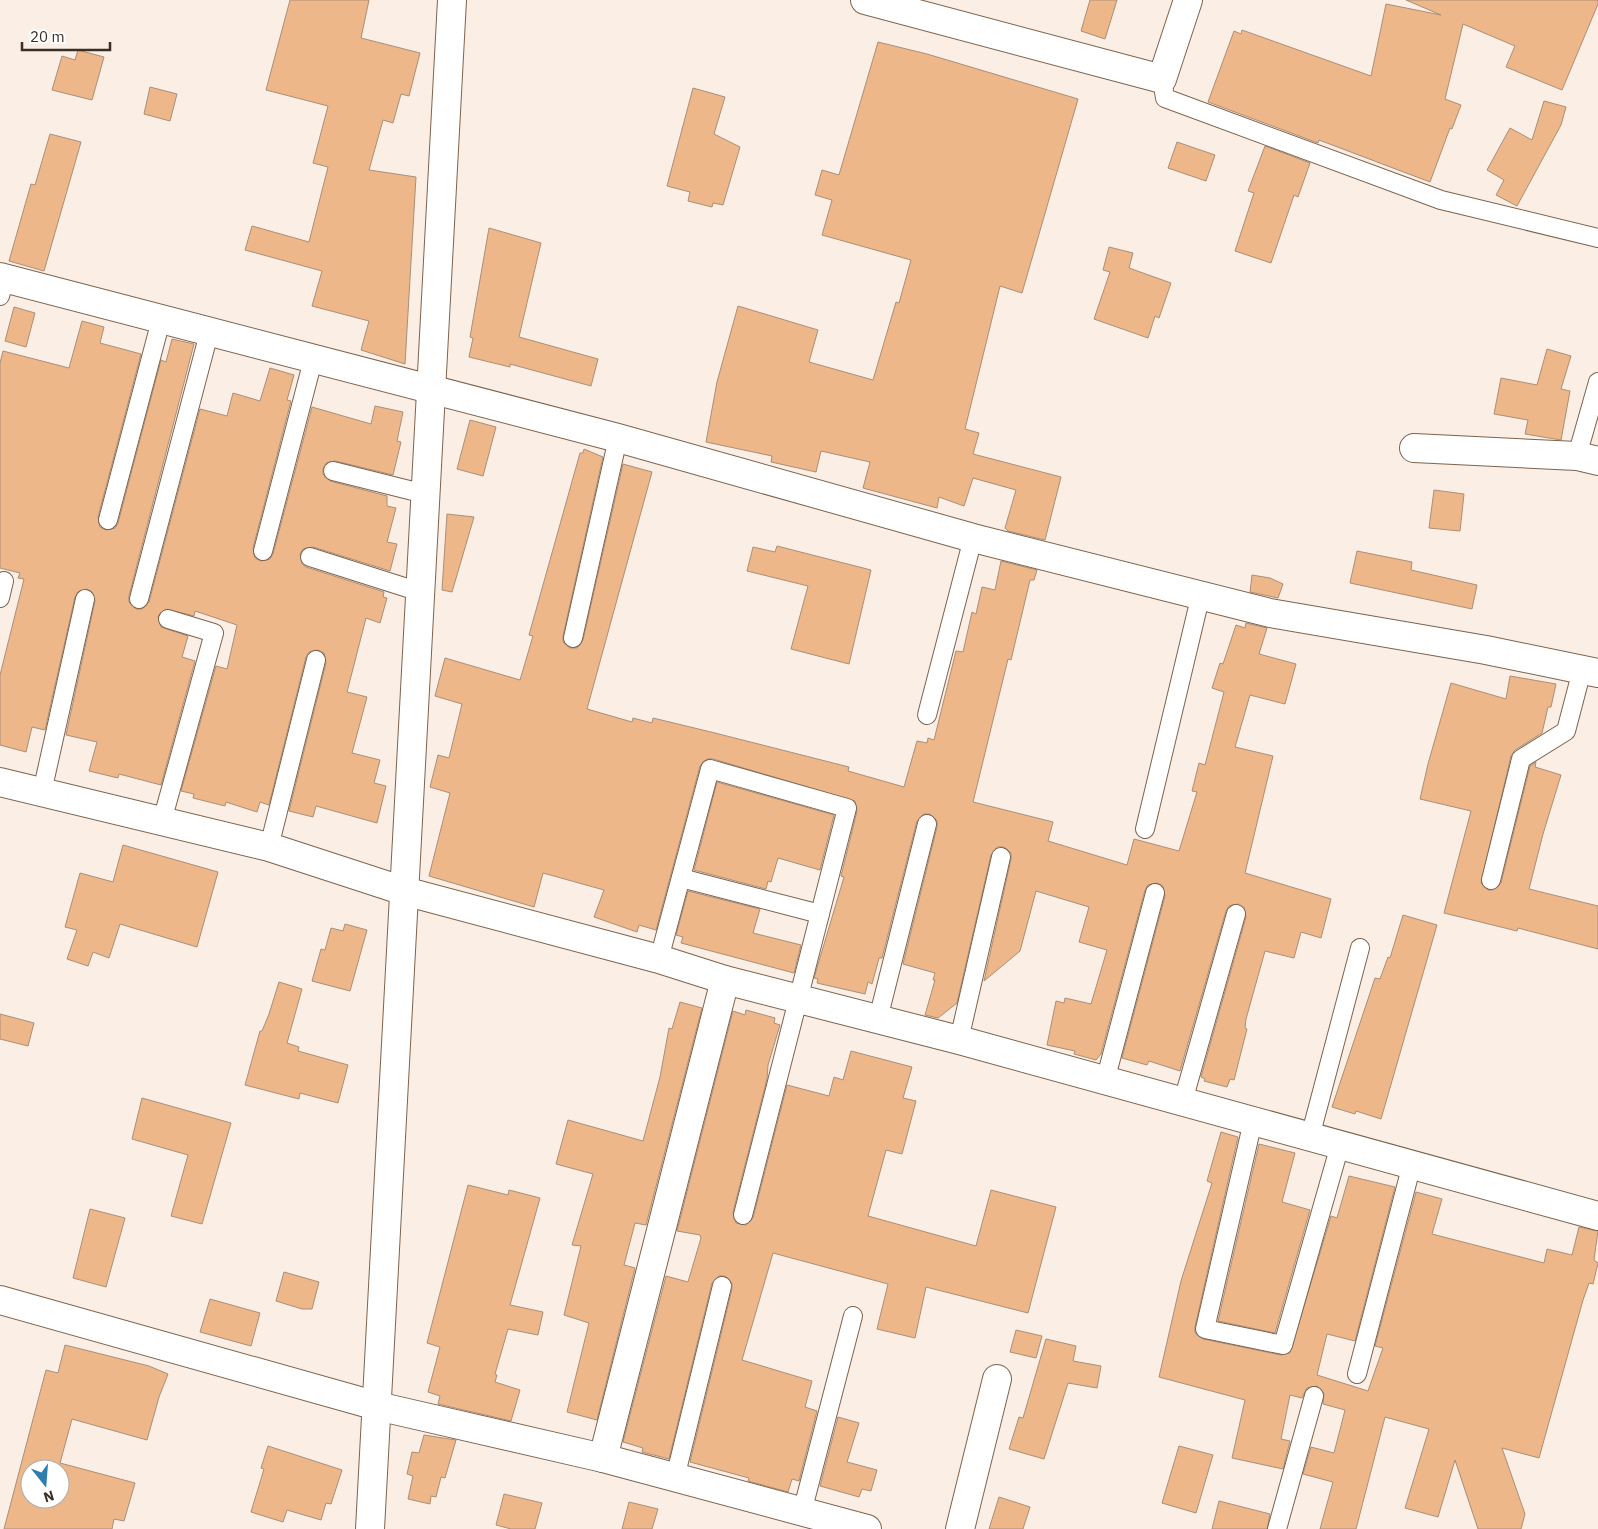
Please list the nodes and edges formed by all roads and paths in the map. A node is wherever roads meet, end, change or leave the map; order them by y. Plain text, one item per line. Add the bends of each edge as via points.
1 (452, 0) edge
2 (865, 0) edge
3 (1188, 0) edge
4 (1162, 79) junction
5 (1598, 238) edge
6 (2, 284) edge
7 (160, 320) junction
8 (208, 332) junction
9 (313, 360) junction
10 (1598, 382) edge
11 (430, 390) junction
12 (618, 438) junction
13 (1414, 448) dead end
14 (1588, 458) edge
15 (333, 470) dead end
16 (425, 494) junction
17 (108, 520) dead end
18 (974, 538) junction
19 (263, 551) dead end
20 (310, 557) dead end
21 (420, 592) junction
22 (1201, 594) junction
23 (86, 599) dead end
24 (139, 599) dead end
25 (168, 619) dead end
26 (573, 638) dead end
27 (316, 660) dead end
28 (1590, 671) edge
29 (928, 715) dead end
30 (0, 782) edge
31 (42, 792) junction
32 (162, 821) junction
33 (926, 824) dead end
34 (1145, 828) dead end
35 (269, 846) junction
36 (1001, 857) dead end
37 (681, 878) junction
38 (1491, 880) dead end
39 (404, 891) junction
40 (1155, 893) dead end
41 (820, 914) junction
42 (1236, 914) dead end
43 (1360, 948) dead end
44 (659, 959) junction
45 (725, 980) junction
46 (797, 999) junction
47 (878, 1019) junction
48 (959, 1040) junction
49 (1105, 1081) junction
50 (1183, 1102) junction
51 (1253, 1121) junction
52 (1310, 1137) junction
53 (1340, 1145) junction
54 (1412, 1164) junction
55 (744, 1215) dead end
56 (1598, 1216) edge
57 (722, 1286) dead end
58 (0, 1300) edge
59 (852, 1316) dead end
60 (1357, 1374) dead end
61 (997, 1379) dead end
62 (1314, 1396) dead end
63 (377, 1406) junction
64 (603, 1458) junction
65 (675, 1478) junction
66 (802, 1512) junction
67 (827, 1524) edge
68 (370, 1529) edge
69 (867, 1529) edge
70 (960, 1529) edge
71 (1277, 1529) edge

1 - 11 street
2 - 4 street
3 - 4 street
4 - 5 lane via 1165,98 1432,197
6 - 7 street
7 - 8 street
7 - 17 lane
8 - 9 street
8 - 24 lane
9 - 11 street
9 - 19 lane
10 - 14 lane
11 - 12 street
11 - 16 street
12 - 18 street
12 - 26 lane
13 - 14 street
15 - 16 lane
16 - 21 street
18 - 22 street
18 - 29 lane
20 - 21 lane
21 - 39 street
22 - 28 street via 1270,614
22 - 34 lane
23 - 31 lane
25 - 32 lane via 214,632
27 - 35 lane
28 - 38 lane via 1566,731 1522,759
30 - 31 street
31 - 32 street
32 - 35 street
33 - 47 lane
35 - 39 street
36 - 48 lane
37 - 41 lane
37 - 41 lane via 710,769 847,808
37 - 44 lane
39 - 44 street
39 - 63 street
40 - 49 lane
41 - 46 lane
42 - 50 lane
43 - 52 lane
44 - 45 street
45 - 46 street
45 - 64 street
46 - 47 street
46 - 55 lane
47 - 48 street
48 - 49 street
49 - 50 street
50 - 51 street
51 - 52 street
51 - 53 lane via 1205,1328 1283,1345
52 - 53 street
53 - 54 street
54 - 56 street
54 - 60 lane
57 - 65 lane
58 - 63 street
59 - 66 lane
61 - 70 street
62 - 71 lane
63 - 64 street
63 - 68 street
64 - 65 street
65 - 66 street
66 - 67 street
67 - 69 street

